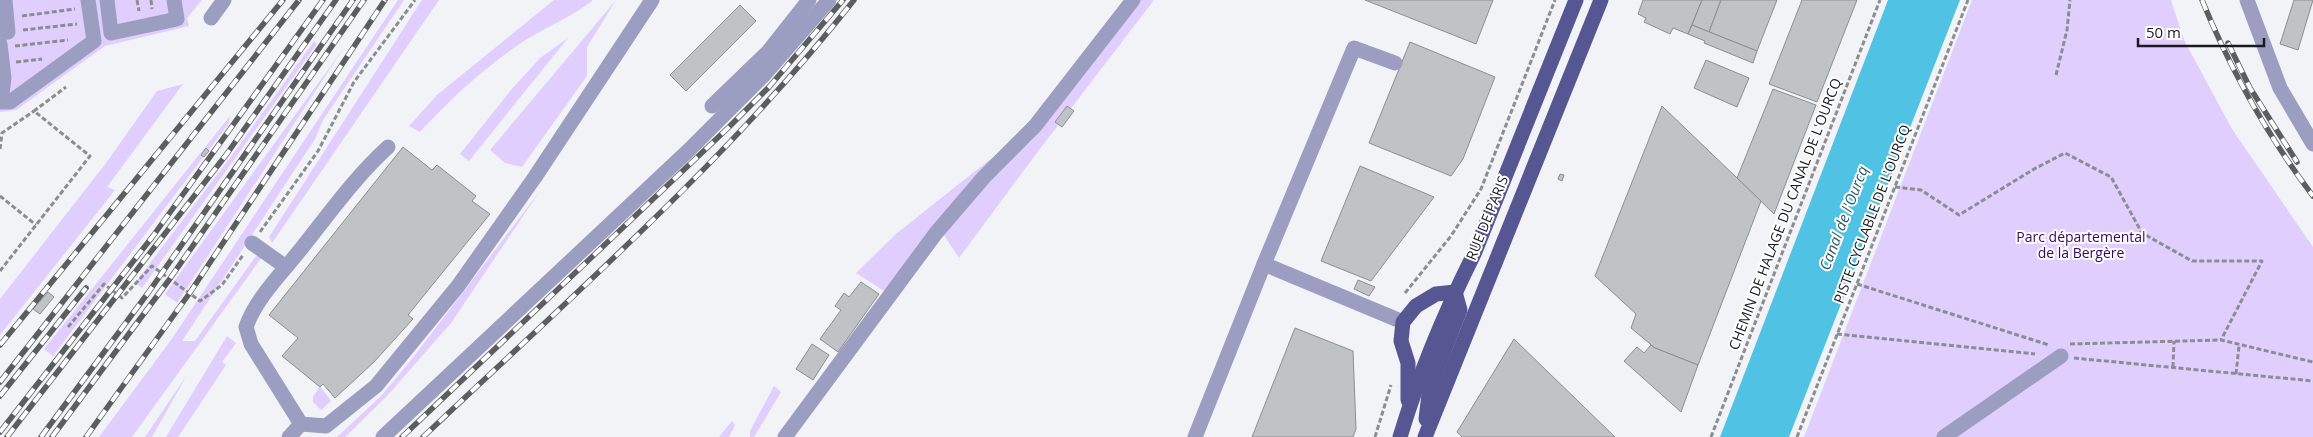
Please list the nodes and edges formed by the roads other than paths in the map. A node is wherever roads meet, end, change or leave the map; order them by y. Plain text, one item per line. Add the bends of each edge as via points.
1 (5, 0) edge
2 (107, 0) edge
3 (174, 0) edge
4 (224, 0) edge
5 (652, 0) edge
6 (809, 0) edge
7 (829, 0) edge
8 (1133, 0) edge
9 (1576, 0) edge
10 (1601, 0) edge
11 (2247, 0) edge
12 (90, 10) edge
13 (211, 18) dead end
14 (4, 32) edge
15 (0, 48) edge
16 (1395, 63) dead end
17 (712, 106) dead end
18 (2313, 144) edge
19 (388, 147) dead end
20 (252, 243) road end
21 (1264, 264) junction
22 (286, 267) junction
23 (1455, 292) junction
24 (1397, 320) junction
25 (2060, 349) road end
26 (1408, 409) junction
27 (301, 424) junction
28 (289, 437) edge
29 (383, 437) edge
30 (785, 437) edge
31 (1195, 437) edge
32 (1400, 437) edge
33 (1424, 437) edge
34 (1944, 437) edge

1 - 14 street
2 - 3 street via 111,34 177,19
4 - 13 street
5 - 27 street via 530,185 436,314 376,386 326,426
6 - 17 street via 768,52
7 - 29 street via 763,76 688,151
8 - 30 street via 1035,126 984,177 936,233
9 - 23 main road, RUE DE PARIS via 1474,254
10 - 33 main road, RUE DE PARIS
11 - 18 street via 2280,88
12 - 15 street via 94,41 10,102 0,102 4,78
14 - 15 street
16 - 21 street via 1354,48
19 - 22 street via 367,166
20 - 22 street
21 - 24 street
21 - 31 street
22 - 27 street via 256,306 246,327 251,344
23 - 24 main road via 1436,294
23 - 26 main road, RUE DE PARIS
23 - 33 main road via 1460,310 1430,386
24 - 26 main road via 1408,363
25 - 34 street
26 - 32 main road, RUE DE PARIS
27 - 28 street

